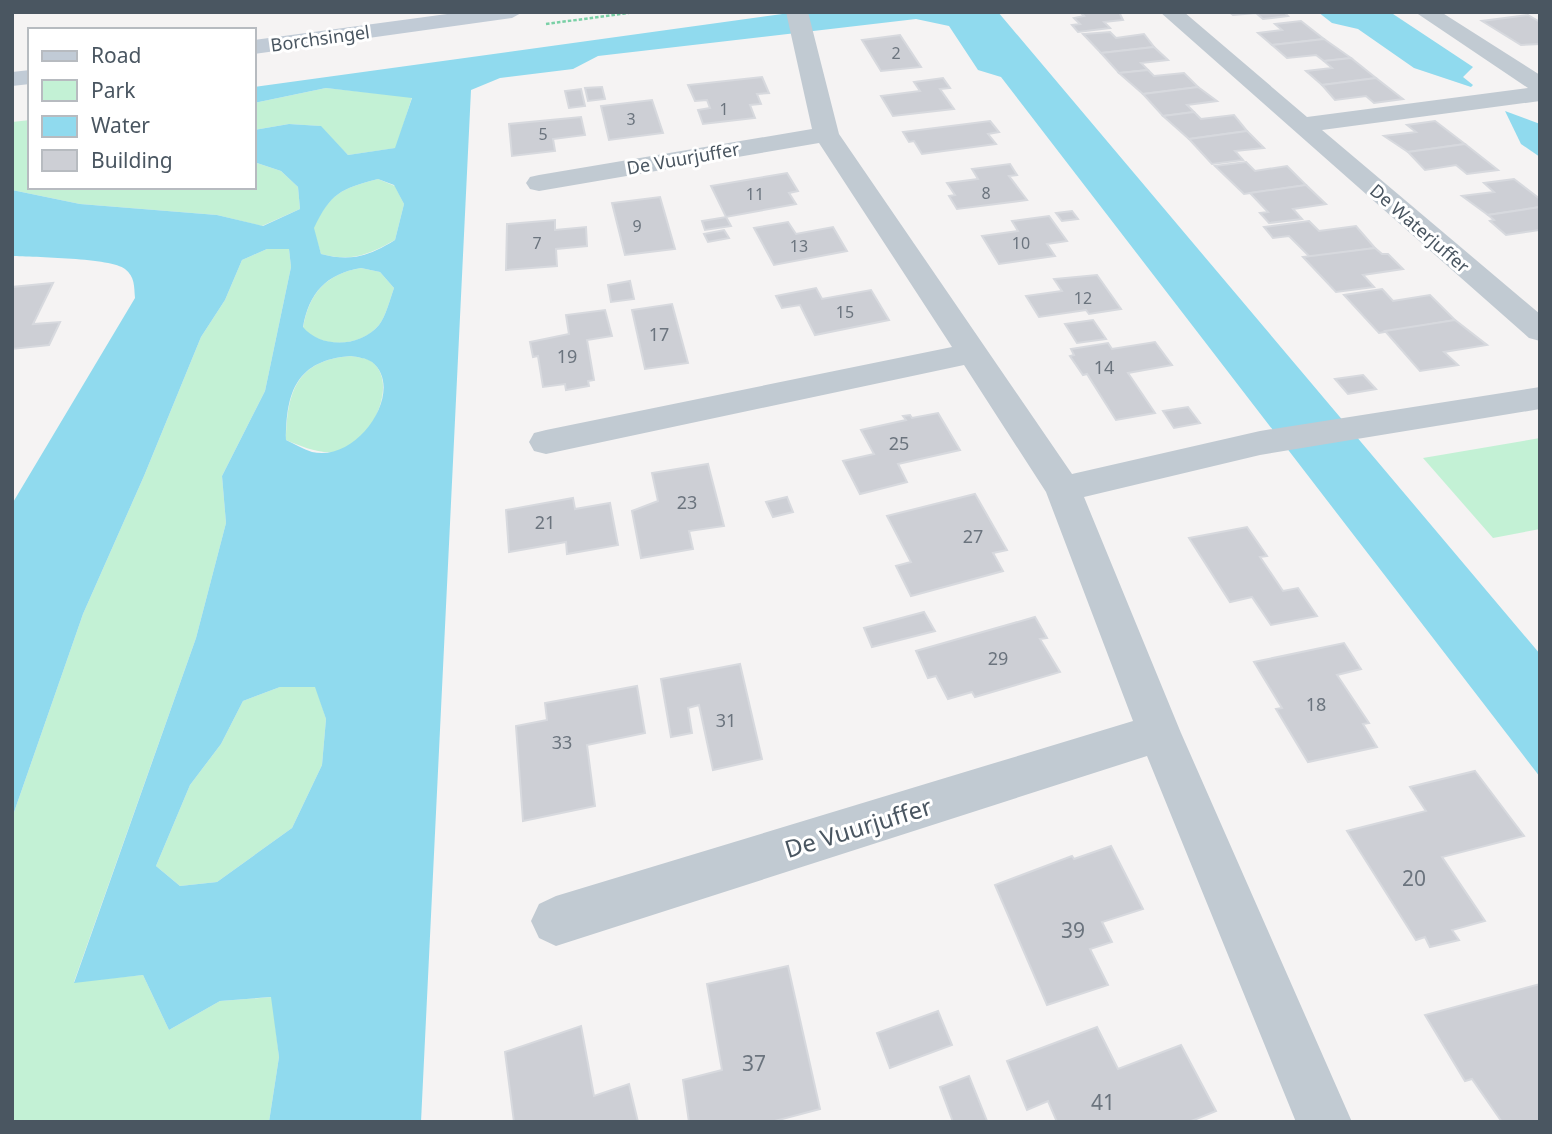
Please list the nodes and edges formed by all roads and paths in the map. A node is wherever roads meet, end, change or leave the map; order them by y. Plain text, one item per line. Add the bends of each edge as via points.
1 (512, 12) edge
2 (1171, 12) edge
3 (1426, 12) edge
4 (801, 26) edge
5 (256, 47) edge
6 (1540, 86) edge
7 (1540, 94) edge
8 (1301, 125) junction
9 (826, 134) junction
10 (539, 183) dead end
11 (1540, 331) edge
12 (972, 353) junction
13 (1540, 398) edge
14 (546, 442) dead end
15 (1063, 489) junction
16 (1159, 733) junction
17 (556, 921) dead end
18 (1324, 1122) edge

1 - 5 main road, Borchsingel
2 - 8 street, De Waterjuffer
3 - 6 street
4 - 9 street
7 - 8 street
8 - 11 street, De Waterjuffer
9 - 10 street, De Vuurjuffer
9 - 12 street
12 - 14 street
12 - 15 street
13 - 15 street via 1260,443
15 - 16 street
16 - 17 street, De Vuurjuffer
16 - 18 street

